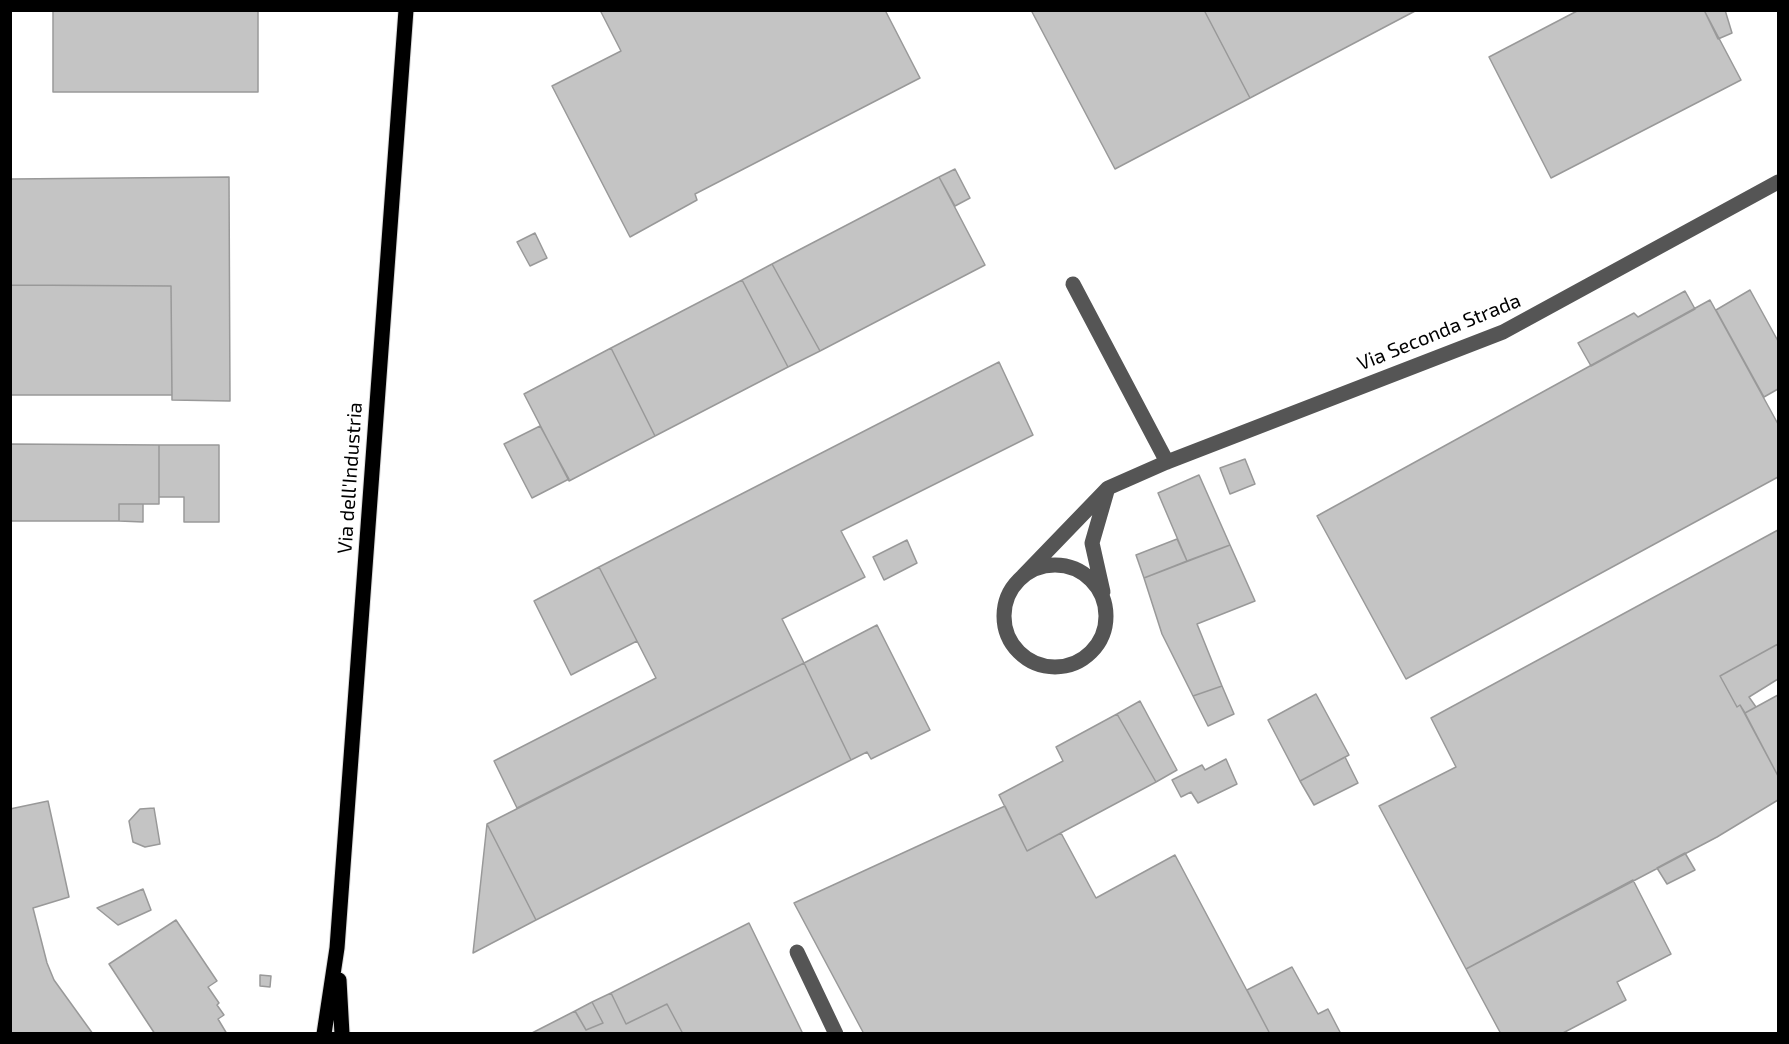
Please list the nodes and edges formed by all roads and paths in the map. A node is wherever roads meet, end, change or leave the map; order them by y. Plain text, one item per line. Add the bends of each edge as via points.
1 (406, 10) edge
2 (1779, 182) edge
3 (1073, 284) dead end
4 (1167, 462) junction
5 (1108, 488) junction
6 (1023, 576) junction
7 (1105, 602) junction
8 (337, 948) junction
9 (797, 952) dead end
10 (324, 1034) edge
11 (342, 1034) edge
12 (836, 1034) edge

1 - 8 main road, Via dell'Industria
2 - 4 street, Via Seconda Strada via 1503,332
3 - 4 street
4 - 5 street, Via Seconda Strada
5 - 6 street, Via Seconda Strada
5 - 7 street, Via Seconda Strada via 1092,543
6 - 7 street via 1038,567 1073,567 1098,587
6 - 7 street, Via Seconda Strada via 1011,589 1004,624 1020,654 1035,664 1051,668 1083,660 1104,635
8 - 10 main road, Via dell'Industria
8 - 11 main road, Via dell'Industria
9 - 12 street

